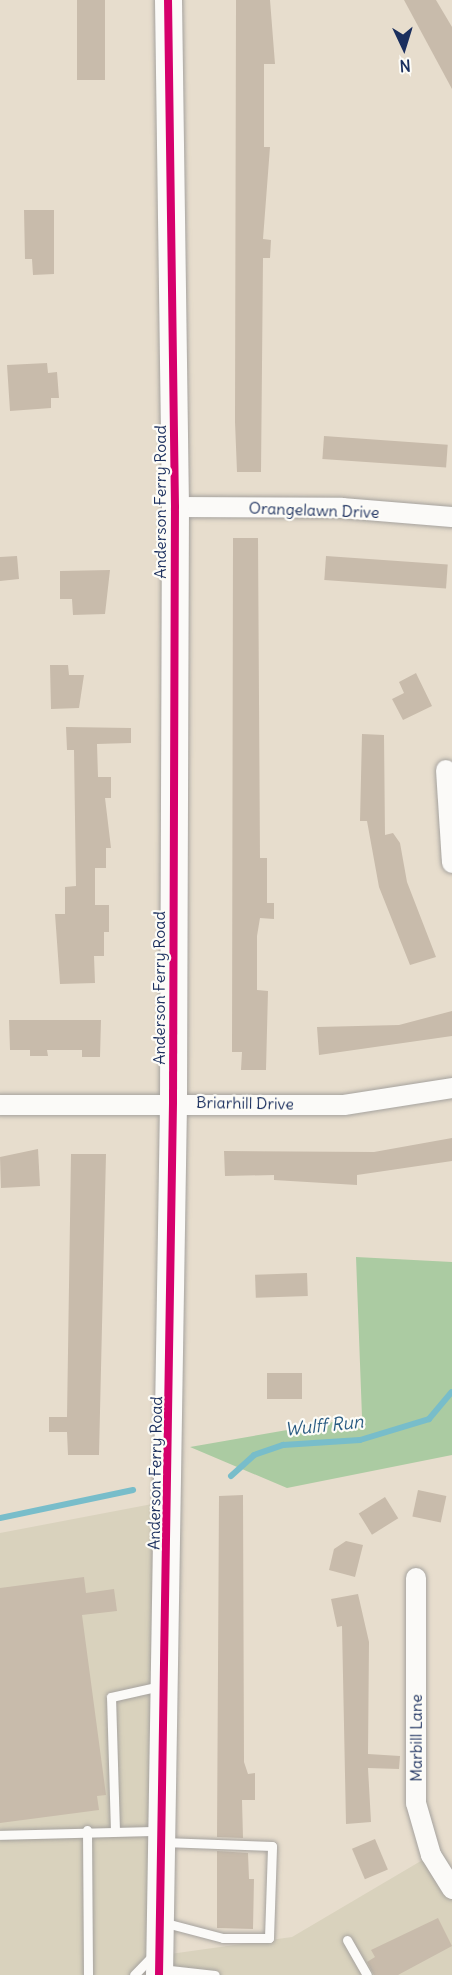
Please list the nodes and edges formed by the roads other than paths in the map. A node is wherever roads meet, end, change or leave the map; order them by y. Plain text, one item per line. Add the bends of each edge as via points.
1 (168, 0) edge
2 (175, 507) junction
3 (452, 516) edge
4 (446, 770) dead end
5 (452, 862) edge
6 (452, 1088) edge
7 (173, 1102) junction
8 (0, 1104) edge
9 (416, 1578) dead end
10 (165, 1685) junction
11 (87, 1830) junction
12 (115, 1831) junction
13 (0, 1835) edge
14 (163, 1837) junction
15 (452, 1889) edge
16 (347, 1940) dead end
17 (155, 1958) edge
18 (88, 1975) edge
19 (215, 1975) edge
20 (367, 1975) edge

1 - 2 street, Anderson Ferry Road
2 - 3 street, Orangelawn Drive via 342,508
2 - 7 street, Anderson Ferry Road
4 - 5 street
6 - 7 street, Briarhill Drive via 344,1105
7 - 8 street, Briarhill Drive
7 - 10 street, Anderson Ferry Road
9 - 15 street, Marbill Lane via 416,1803 431,1855
10 - 12 lane via 111,1697
10 - 14 street, Anderson Ferry Road
11 - 12 lane
11 - 13 lane
11 - 18 lane
12 - 14 lane
14 - 17 street, Anderson Ferry Road
14 - 17 lane via 272,1846 269,1938 223,1938
16 - 20 lane
17 - 19 lane

